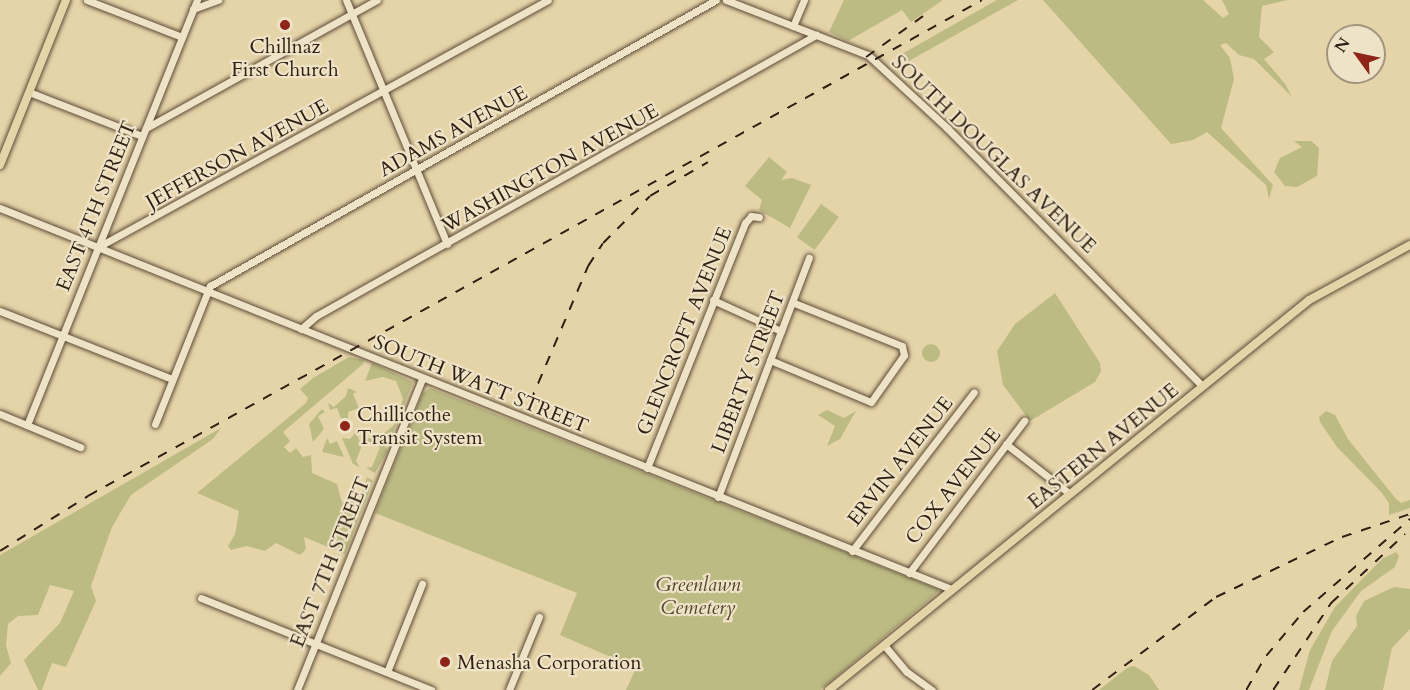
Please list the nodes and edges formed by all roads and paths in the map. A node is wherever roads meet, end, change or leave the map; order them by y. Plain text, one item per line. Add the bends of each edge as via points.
1 (66, 0) edge
2 (87, 0) edge
3 (197, 0) edge
4 (218, 0) edge
5 (346, 0) edge
6 (377, 0) edge
7 (548, 0) edge
8 (716, 0) edge
9 (726, 0) edge
10 (804, 0) edge
11 (193, 9) junction
12 (352, 14) junction
13 (793, 26) junction
14 (816, 35) junction
15 (182, 37) junction
16 (384, 91) junction
17 (29, 92) junction
18 (144, 132) junction
19 (0, 165) edge
20 (418, 170) junction
21 (0, 208) edge
22 (759, 217) dead end
23 (447, 244) junction
24 (1410, 245) edge
25 (98, 247) junction
26 (809, 258) dead end
27 (207, 292) junction
28 (713, 300) junction
29 (792, 302) junction
30 (0, 311) edge
31 (301, 329) junction
32 (781, 331) junction
33 (63, 334) junction
34 (770, 360) junction
35 (172, 379) junction
36 (422, 379) junction
37 (1202, 386) junction
38 (974, 392) dead end
39 (0, 414) edge
40 (1024, 421) dead end
41 (155, 424) dead end
42 (27, 425) junction
43 (1006, 444) junction
44 (80, 447) dead end
45 (647, 468) junction
46 (1069, 494) junction
47 (718, 497) junction
48 (852, 551) junction
49 (909, 573) junction
50 (422, 584) dead end
51 (951, 589) junction
52 (201, 598) dead end
53 (538, 617) dead end
54 (315, 644) junction
55 (884, 645) junction
56 (387, 672) junction
57 (297, 690) edge
58 (431, 690) edge
59 (509, 690) edge
60 (829, 690) edge
61 (932, 690) edge

1 - 17 main road
2 - 15 street
3 - 11 street, EAST 4TH STREET
4 - 11 street
5 - 12 street
6 - 12 street
7 - 16 street, JEFFERSON AVENUE
8 - 20 street, ADAMS AVENUE
9 - 13 street, SOUTH DOUGLAS AVENUE
10 - 13 street
11 - 15 street, EAST 4TH STREET
12 - 16 street
12 - 18 street
13 - 14 street, SOUTH DOUGLAS AVENUE
14 - 23 street, WASHINGTON AVENUE
14 - 37 street, SOUTH DOUGLAS AVENUE via 868,55 883,68
15 - 18 street, EAST 4TH STREET
16 - 20 street
16 - 25 street, JEFFERSON AVENUE
17 - 18 street
17 - 19 main road
18 - 25 street, EAST 4TH STREET
20 - 23 street
20 - 27 street, ADAMS AVENUE via 210,286
21 - 25 street, SOUTH WATT STREET
22 - 28 street, GLENCROFT AVENUE via 751,216 745,223
23 - 31 street, WASHINGTON AVENUE via 316,316
24 - 37 main road, EASTERN AVENUE via 1309,300
25 - 27 street, SOUTH WATT STREET
25 - 33 street, EAST 4TH STREET
26 - 29 street, LIBERTY STREET
27 - 31 street, SOUTH WATT STREET
27 - 35 street
28 - 32 street
28 - 45 street, GLENCROFT AVENUE
29 - 32 street, LIBERTY STREET
29 - 34 street via 905,349 873,401
30 - 33 street
31 - 36 street, SOUTH WATT STREET
32 - 34 street, LIBERTY STREET
33 - 35 street
33 - 42 street, EAST 4TH STREET
34 - 47 street, LIBERTY STREET
35 - 41 street
36 - 45 street, SOUTH WATT STREET
36 - 54 street, EAST 7TH STREET
37 - 46 main road, EASTERN AVENUE
38 - 48 street, ERVIN AVENUE
39 - 42 street
40 - 43 street, COX AVENUE
42 - 44 street
43 - 46 street
43 - 49 street, COX AVENUE
45 - 47 street, SOUTH WATT STREET
46 - 51 main road, EASTERN AVENUE
47 - 48 street, SOUTH WATT STREET
48 - 49 street, SOUTH WATT STREET
49 - 51 street, SOUTH WATT STREET
50 - 56 street
51 - 55 main road, EASTERN AVENUE
52 - 54 street
53 - 59 street
54 - 56 street
54 - 57 street, EAST 7TH STREET
55 - 60 main road, EASTERN AVENUE
55 - 61 street via 907,672
56 - 58 street

